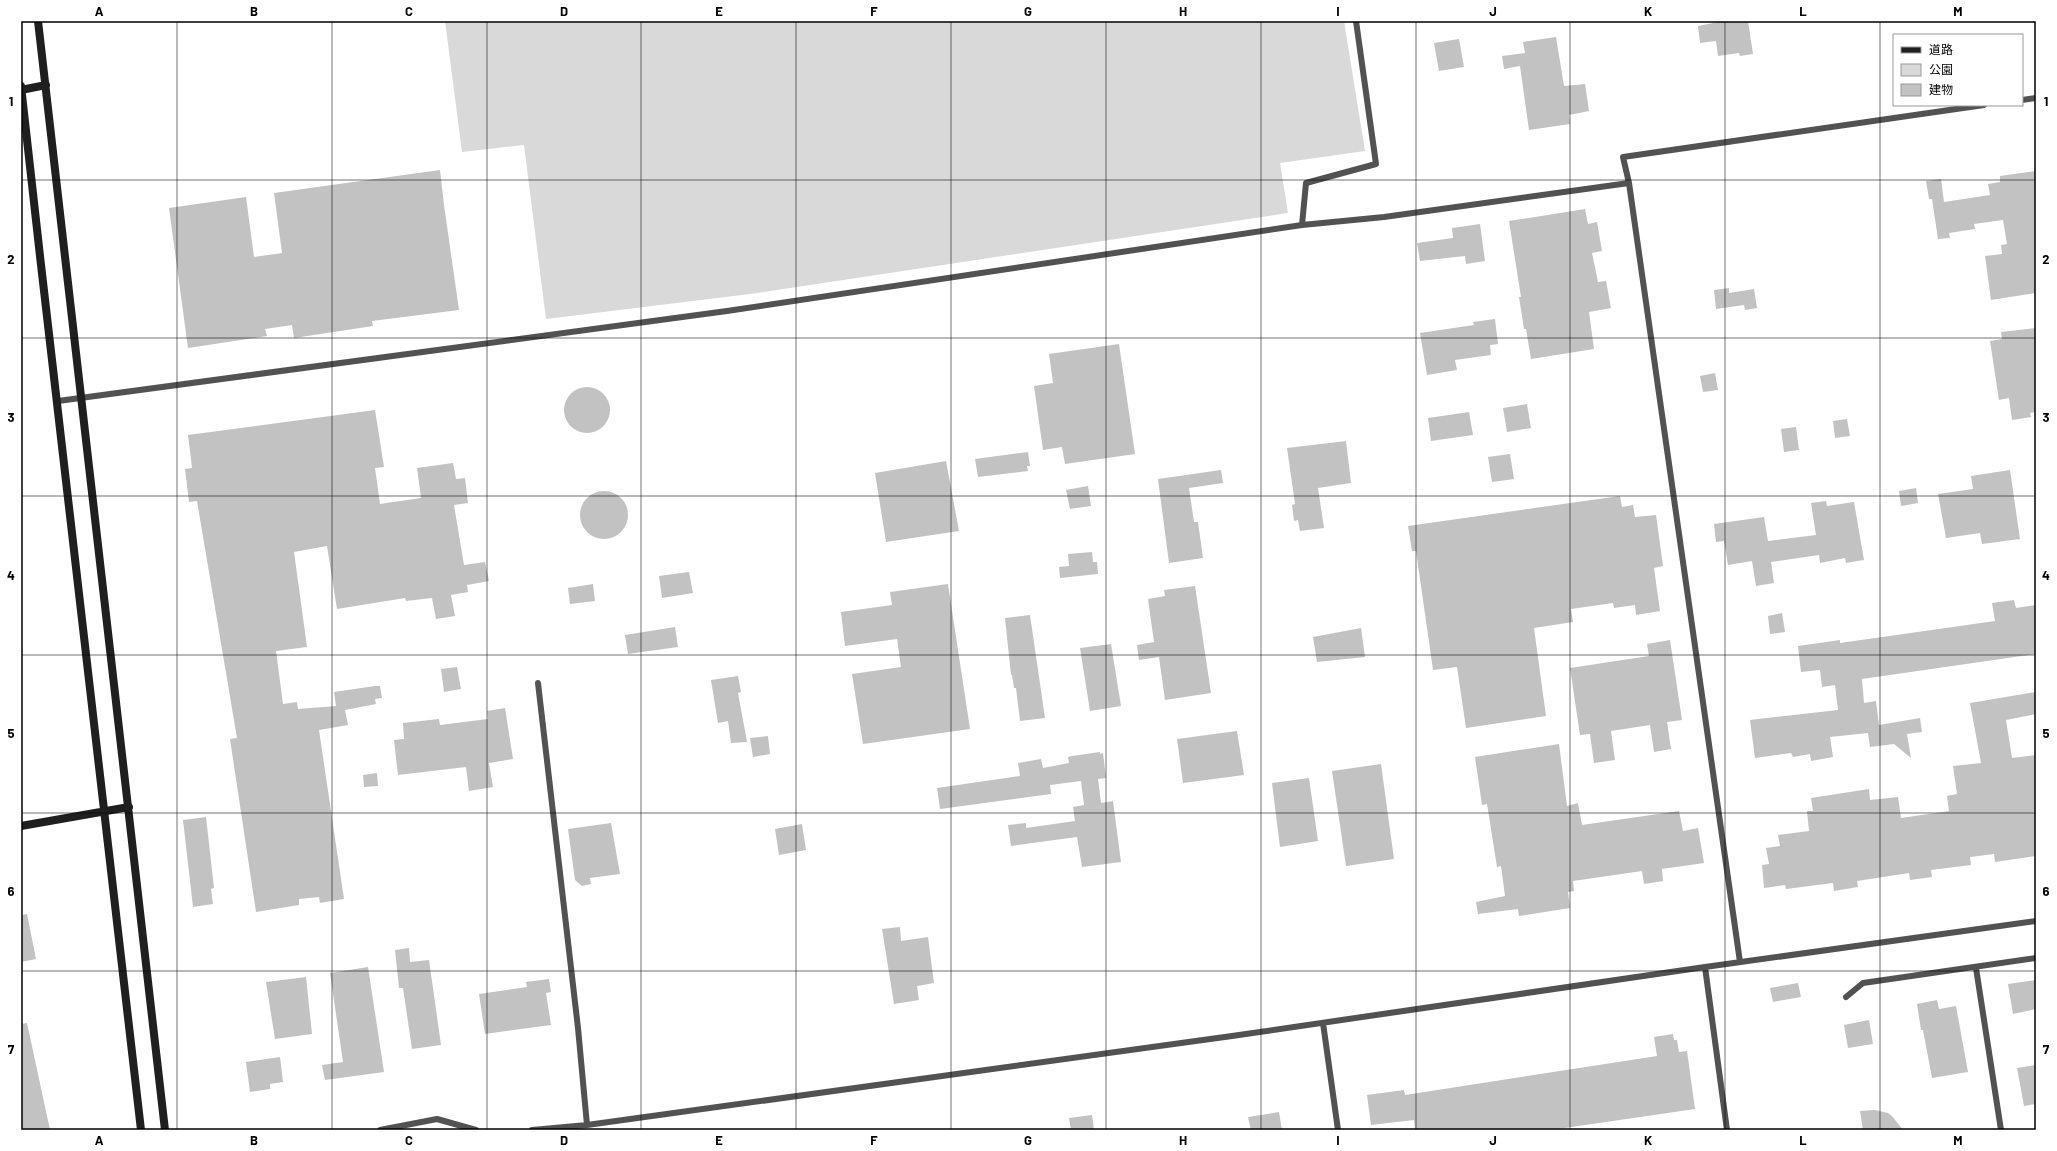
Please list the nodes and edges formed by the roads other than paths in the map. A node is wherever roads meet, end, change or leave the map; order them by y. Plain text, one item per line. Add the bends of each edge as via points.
1 (38, 21) edge
2 (1356, 21) edge
3 (46, 85) junction
4 (21, 86) edge
5 (21, 90) edge
6 (2036, 98) edge
7 (2023, 100) edge
8 (1977, 106) edge
9 (1629, 183) junction
10 (1302, 225) junction
11 (81, 398) junction
12 (58, 401) junction
13 (538, 682) dead end
14 (129, 807) junction
15 (102, 811) junction
16 (21, 826) edge
17 (2036, 921) edge
18 (2036, 958) edge
19 (1740, 962) junction
20 (1705, 967) junction
21 (1976, 968) junction
22 (1846, 997) dead end
23 (1323, 1023) junction
24 (587, 1125) junction
25 (141, 1130) edge
26 (165, 1130) edge
27 (380, 1130) edge
28 (476, 1130) edge
29 (532, 1130) edge
30 (1338, 1130) edge
31 (1727, 1130) edge
32 (2001, 1130) edge

1 - 3 street
2 - 10 lane via 1376,164 1306,183
3 - 5 street
3 - 11 street
4 - 5 street
5 - 12 street
6 - 7 lane
8 - 9 lane via 1623,157
9 - 10 lane via 1384,217
9 - 19 lane
10 - 11 lane via 727,311
11 - 12 lane
11 - 14 street
12 - 15 street
13 - 24 lane
14 - 15 street
14 - 26 street
15 - 16 street
15 - 25 street
17 - 19 lane
18 - 21 lane
19 - 20 lane
20 - 23 lane
20 - 31 lane
21 - 22 lane via 1863,983
21 - 32 lane
23 - 24 lane
23 - 30 lane
24 - 29 lane
27 - 28 lane via 437,1119

